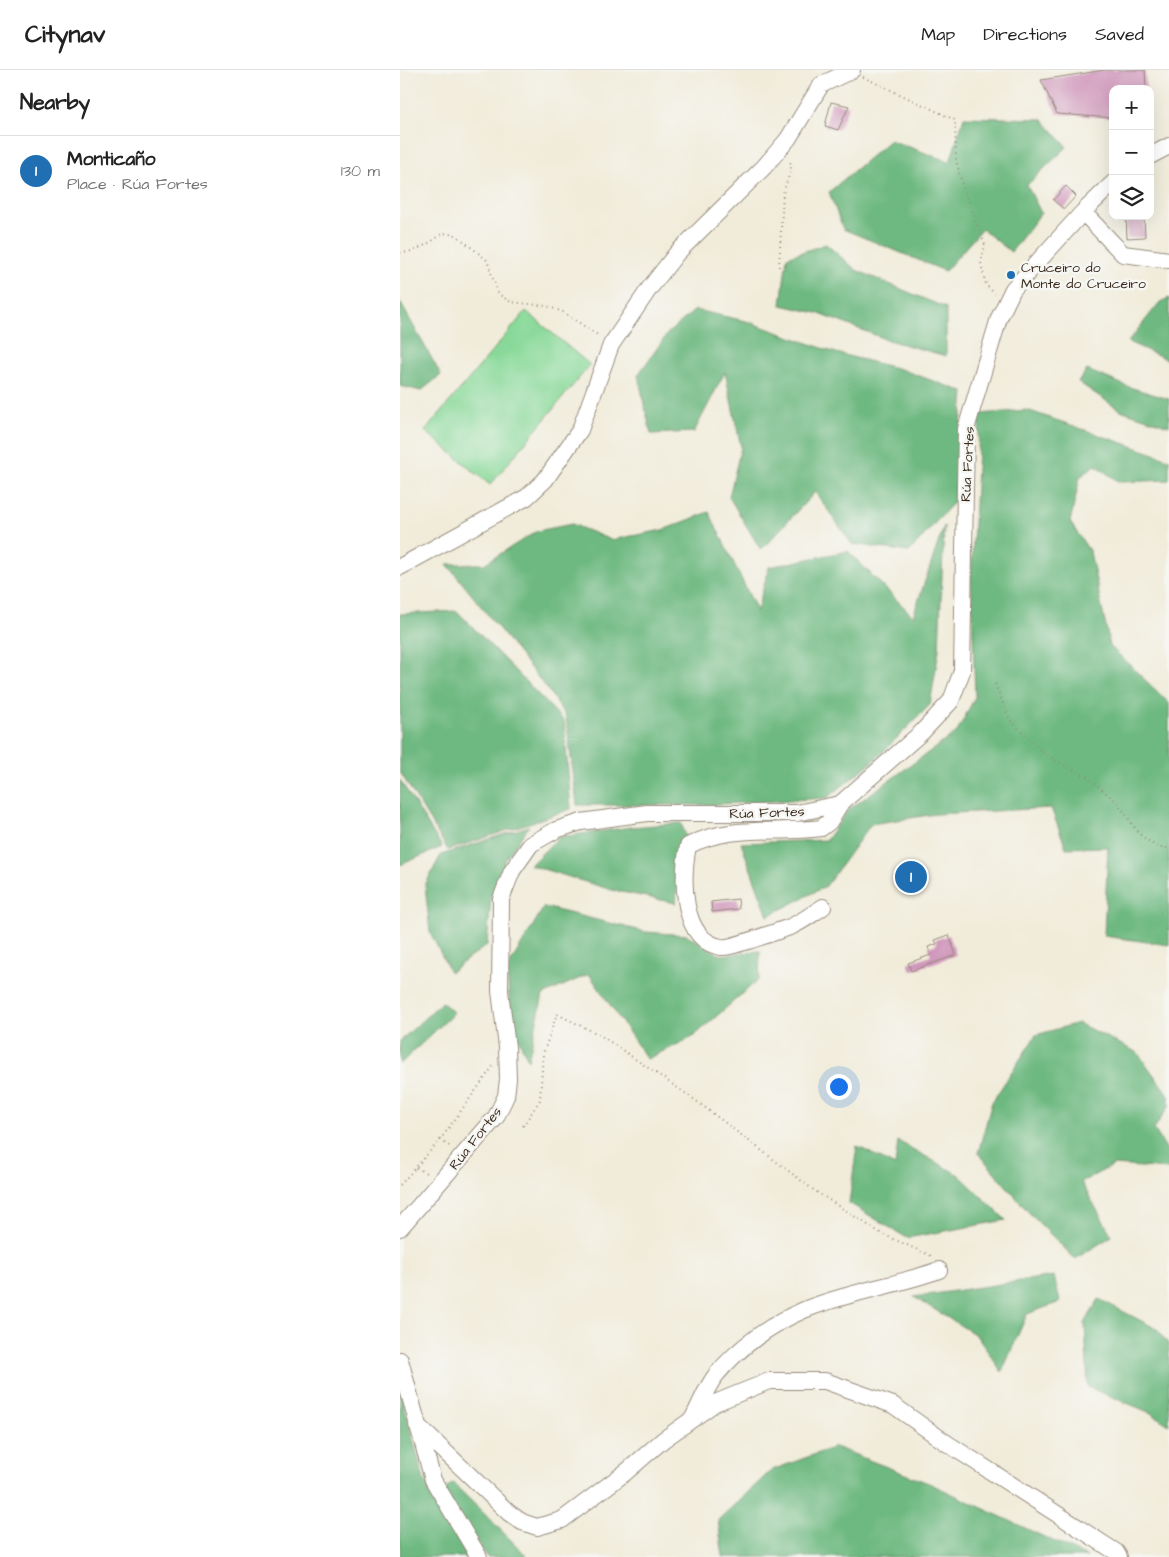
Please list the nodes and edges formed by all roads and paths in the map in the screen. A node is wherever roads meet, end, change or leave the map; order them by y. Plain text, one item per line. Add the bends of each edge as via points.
1 (852, 71) edge
2 (788, 139) junction
3 (1169, 146) edge
4 (1154, 154) edge
5 (1109, 188) edge
6 (1083, 212) junction
7 (400, 253) edge
8 (1169, 260) edge
9 (779, 267) dead end
10 (1005, 306) junction
11 (612, 345) junction
12 (400, 567) edge
13 (995, 684) dead end
14 (840, 804) junction
15 (1169, 848) edge
16 (823, 907) dead end
17 (507, 1047) junction
18 (523, 1126) dead end
19 (400, 1185) edge
20 (400, 1228) edge
21 (939, 1270) joint
22 (400, 1360) edge
23 (692, 1420) junction
24 (417, 1425) junction
25 (479, 1557) edge
26 (1119, 1557) edge

1 - 2 street via 821,85
1 - 10 path via 955,120 956,159 962,185 985,245 981,263 986,285
2 - 9 path via 791,169 783,193
2 - 11 street via 677,253 631,313
3 - 4 street
5 - 6 street, Rúa Fortes
6 - 8 street via 1123,254
6 - 10 street, Rúa Fortes via 1013,289
7 - 11 path via 410,253 443,233 456,235 487,260 498,294 511,302 547,306 563,312
10 - 14 street, Rúa Fortes via 966,429 962,671 951,701 922,732
11 - 12 street via 580,430 545,480 514,505
13 - 15 path via 1010,720 1046,755 1087,777 1116,802 1139,834 1158,848
14 - 16 street via 829,822 821,828 735,832 704,837 688,846 685,863 685,890 692,922 701,938 722,948 790,927
14 - 17 street, Rúa Fortes via 797,813 647,813 581,822 556,830 531,844 512,871 501,899 500,991
17 - 19 path via 440,1140
17 - 20 street, Rúa Fortes via 506,1096 496,1117
18 - 21 path via 540,1100 543,1054 557,1014 600,1035 691,1097 815,1192 882,1234 936,1259
21 - 23 street via 803,1310 750,1342 715,1376
22 - 24 street
23 - 24 street via 562,1520 537,1526 522,1522 509,1513
23 - 26 street via 715,1403 770,1381 825,1381 893,1405 1087,1532
24 - 25 street via 433,1480

